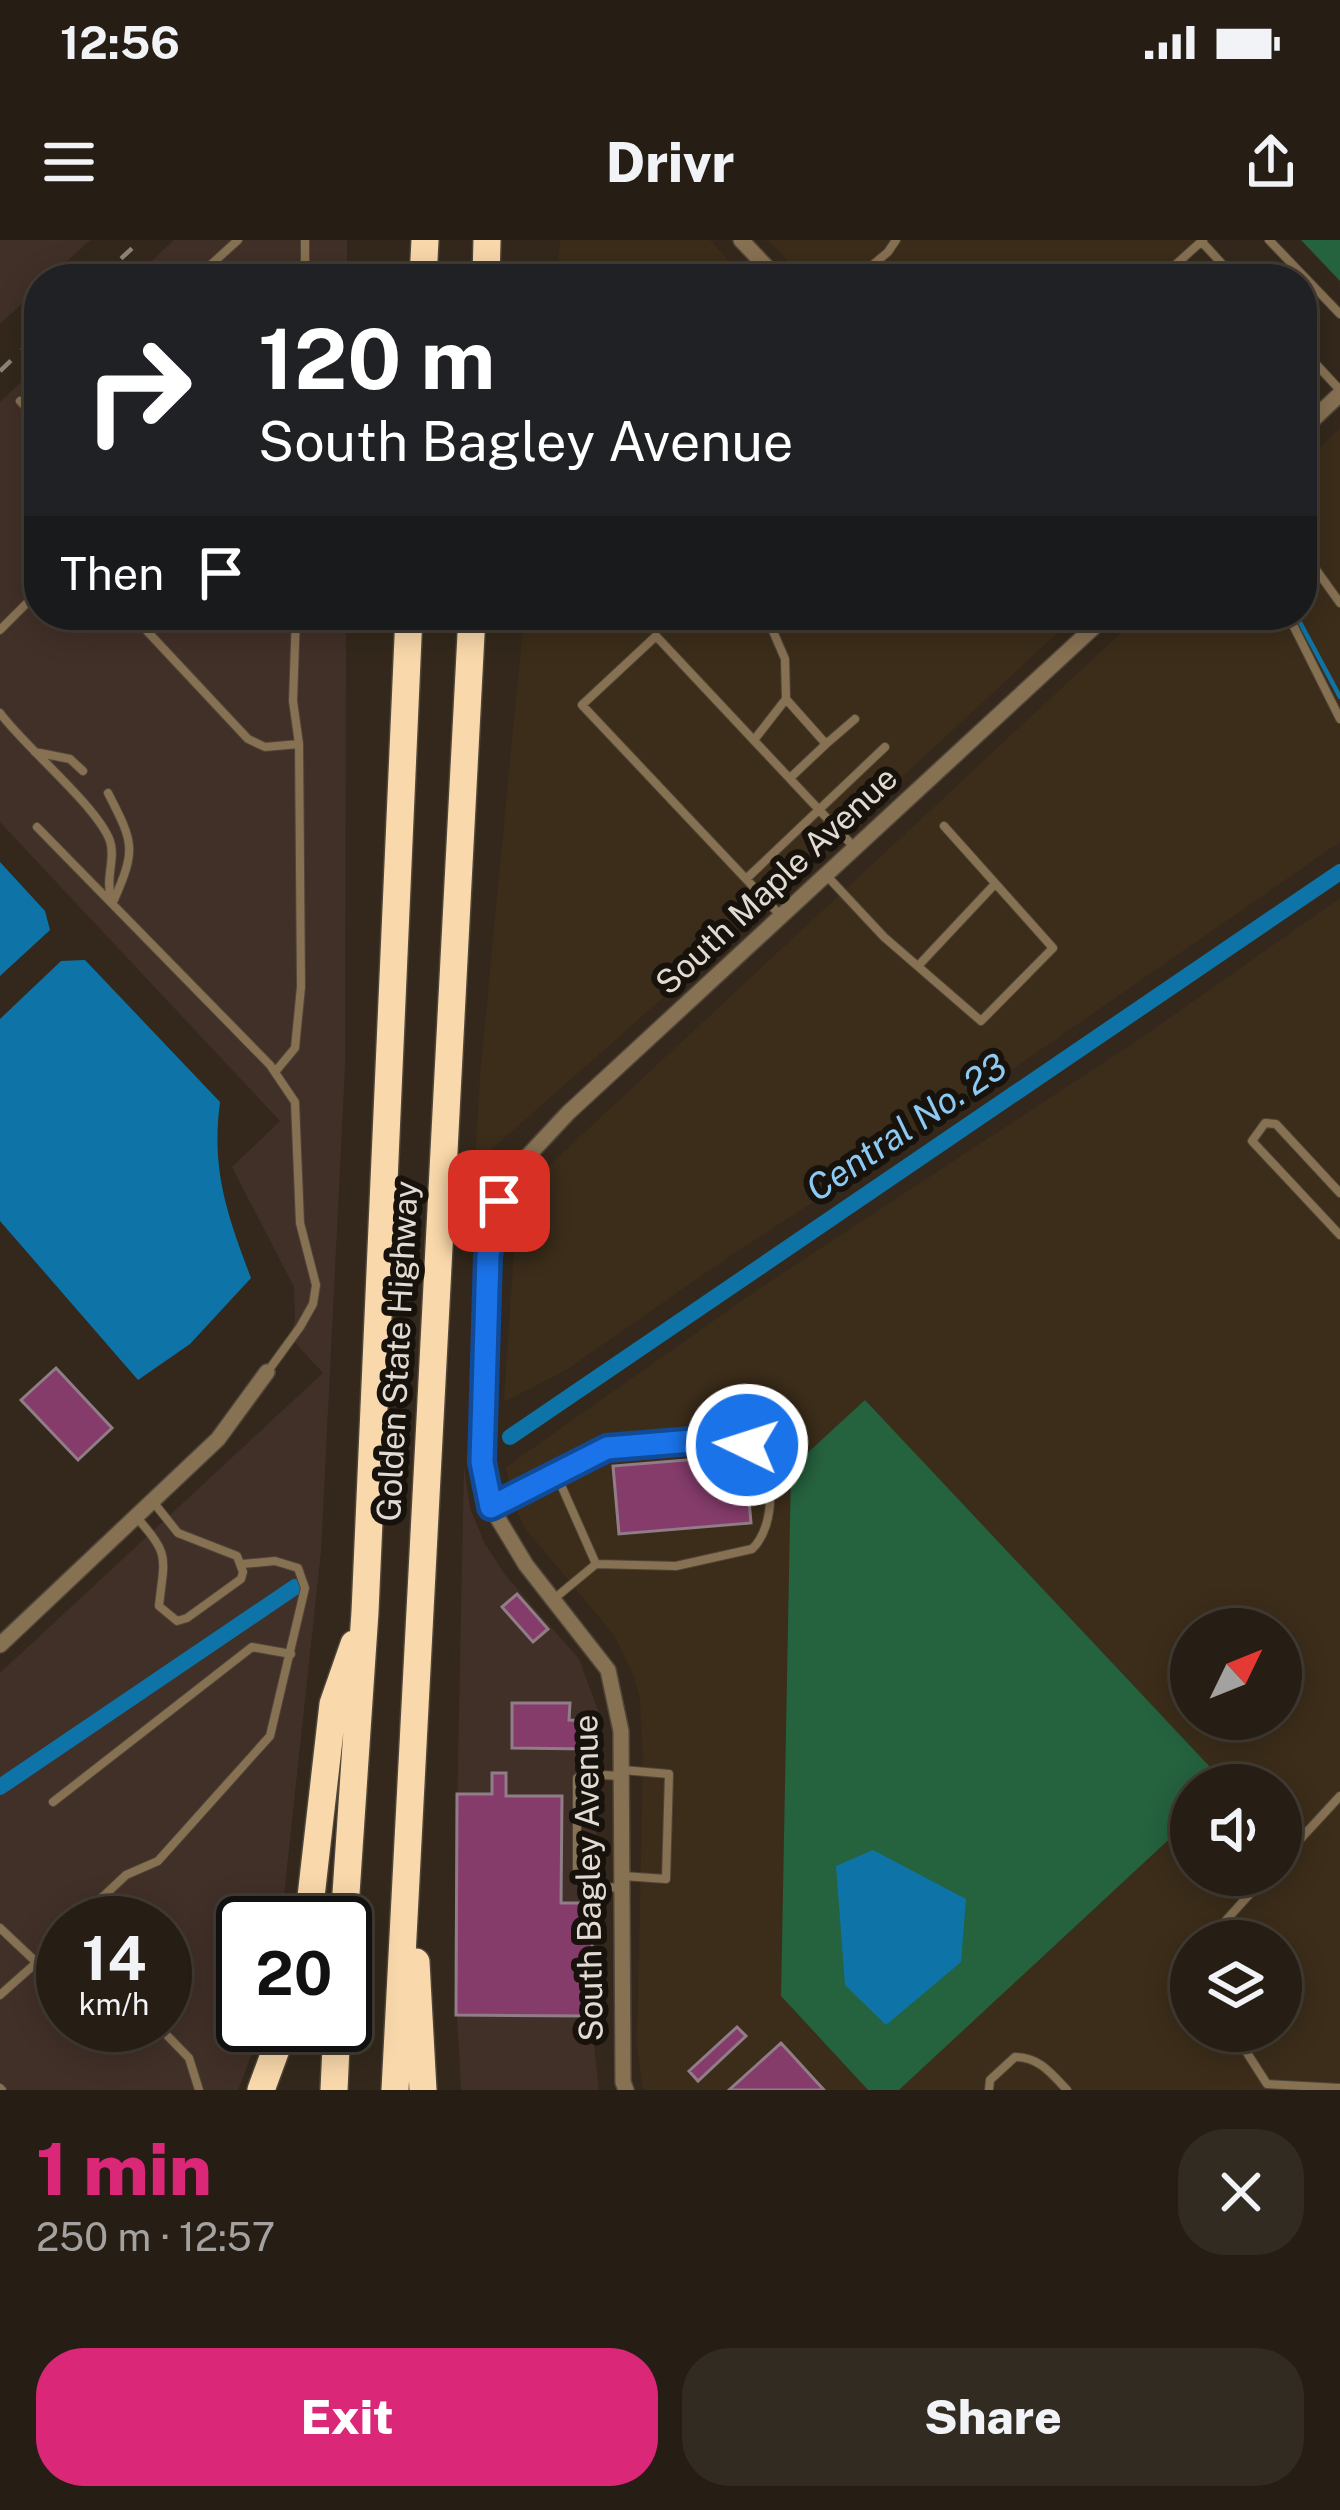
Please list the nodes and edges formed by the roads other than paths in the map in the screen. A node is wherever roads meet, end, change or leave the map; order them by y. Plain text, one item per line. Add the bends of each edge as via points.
1 (238, 240) edge
2 (741, 240) edge
3 (896, 240) edge
4 (1269, 240) edge
5 (1202, 241) edge
6 (212, 264) edge
7 (764, 264) edge
8 (874, 264) edge
9 (1178, 264) edge
10 (1223, 264) edge
11 (1292, 264) edge
12 (1317, 290) edge
13 (1340, 314) edge
14 (1317, 366) edge
15 (1340, 392) edge
16 (20, 400) dead end
17 (24, 404) edge
18 (1317, 413) edge
19 (1317, 571) edge
20 (1340, 603) edge
21 (24, 606) edge
22 (0, 629) edge
23 (146, 630) edge
24 (295, 630) edge
25 (408, 630) edge
26 (471, 630) edge
27 (772, 630) edge
28 (1088, 630) edge
29 (1296, 630) edge
30 (786, 700) junction
31 (0, 713) edge
32 (1340, 718) edge
33 (855, 719) dead end
34 (754, 740) junction
35 (298, 744) junction
36 (826, 744) junction
37 (885, 747) dead end
38 (34, 752) junction
39 (82, 770) dead end
40 (790, 778) junction
41 (108, 793) dead end
42 (820, 809) junction
43 (944, 826) dead end
44 (37, 827) dead end
45 (855, 848) junction
46 (826, 874) junction
47 (746, 879) junction
48 (994, 885) junction
49 (113, 902) junction
50 (781, 916) junction
51 (918, 966) junction
52 (274, 1072) junction
53 (1340, 1193) edge
54 (499, 1201) joint
55 (1340, 1235) edge
56 (267, 1372) joint
57 (557, 1476) junction
58 (152, 1502) junction
59 (491, 1507) junction
60 (136, 1516) junction
61 (242, 1564) junction
62 (596, 1564) junction
63 (554, 1599) junction
64 (365, 1612) junction
65 (0, 1645) edge
66 (291, 1654) junction
67 (622, 1773) junction
68 (1340, 1796) edge
69 (52, 1802) dead end
70 (409, 1822) junction
71 (1302, 1837) edge
72 (622, 1882) junction
73 (104, 1896) edge
74 (311, 1896) edge
75 (346, 1896) edge
76 (1249, 1896) edge
77 (1226, 1920) edge
78 (0, 1928) edge
79 (35, 1961) joint
80 (0, 1995) edge
81 (183, 2052) edge
82 (275, 2052) edge
83 (336, 2052) edge
84 (1246, 2052) edge
85 (1340, 2088) edge
86 (199, 2090) edge
87 (261, 2090) edge
88 (334, 2090) edge
89 (394, 2090) edge
90 (423, 2090) edge
91 (626, 2090) edge
92 (989, 2090) edge
93 (1067, 2090) edge

1 - 6 lane
2 - 7 street
3 - 8 lane
4 - 11 lane
5 - 9 lane
5 - 10 lane
12 - 13 lane
14 - 15 lane
15 - 18 street
16 - 17 lane
19 - 20 lane
21 - 22 lane
23 - 35 lane via 248,739 265,747
24 - 35 lane
25 - 64 highway, Golden State Highway
26 - 70 highway, Golden State Highway
27 - 30 lane via 785,659
28 - 45 street, South Maple Avenue
29 - 32 lane
30 - 34 lane
30 - 36 lane
31 - 38 lane
33 - 36 lane
34 - 40 lane
34 - 47 lane via 656,636 582,705
35 - 52 lane via 301,987 296,1048
36 - 40 lane
37 - 42 lane
38 - 39 lane via 70,759
38 - 49 lane via 112,844
40 - 42 lane
41 - 49 lane via 132,839
42 - 45 lane
42 - 47 lane
43 - 48 lane
44 - 49 lane
45 - 46 street, South Maple Avenue
46 - 50 street, South Maple Avenue
46 - 51 lane
47 - 50 lane
48 - 51 lane
48 - 51 lane via 1053,948 981,1021
49 - 52 lane
50 - 54 street, South Maple Avenue via 568,1113
52 - 56 lane via 295,1102 300,1223 316,1285 313,1304
53 - 55 lane via 1276,1124 1257,1130 1252,1141
54 - 59 street, South Bagley Avenue via 488,1256 482,1462
56 - 58 street via 218,1439
57 - 59 lane
57 - 62 lane
57 - 62 lane via 607,1448 633,1444 728,1438 760,1457 770,1504 752,1549 676,1566
58 - 60 street
58 - 61 lane via 178,1533
59 - 63 street, South Bagley Avenue
60 - 61 lane via 163,1546 159,1606 177,1621 241,1580
60 - 65 street
61 - 66 lane via 275,1561 302,1573
62 - 63 lane
63 - 67 street, South Bagley Avenue via 608,1670
64 - 74 highway via 333,1704
64 - 75 highway, Golden State Highway
66 - 69 lane via 252,1647
66 - 73 lane via 270,1736 158,1861
67 - 72 street, South Bagley Avenue
67 - 72 lane via 578,1778 577,1879
67 - 72 lane via 669,1774 666,1880
68 - 71 lane
70 - 89 highway, Golden State Highway
70 - 90 highway
72 - 91 street, South Bagley Avenue
76 - 77 lane
78 - 79 lane
79 - 80 lane
81 - 86 lane
82 - 87 highway
83 - 88 highway
84 - 85 lane via 1267,2084
92 - 93 lane via 1015,2057 1029,2057

